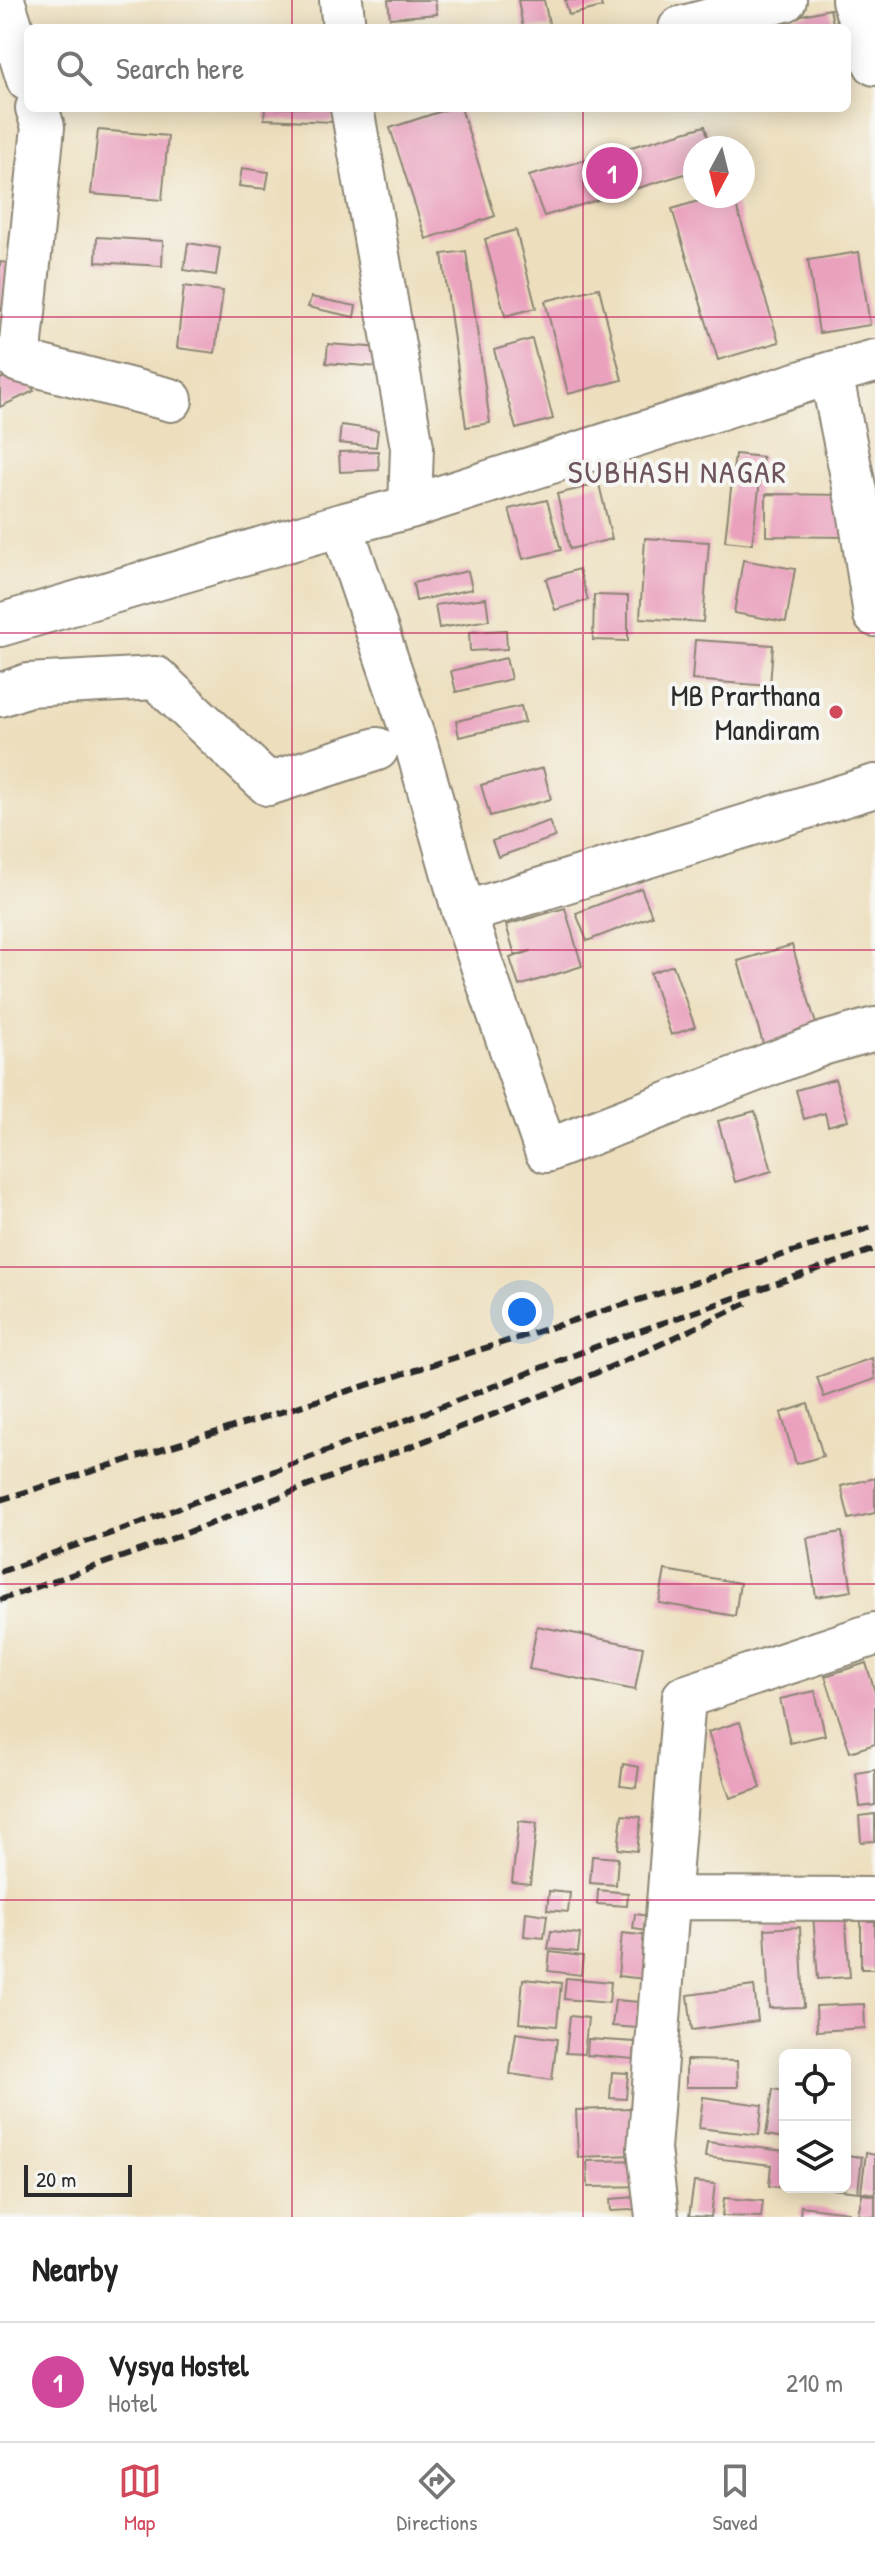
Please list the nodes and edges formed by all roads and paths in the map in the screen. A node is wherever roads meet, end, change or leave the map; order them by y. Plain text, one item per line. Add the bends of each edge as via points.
1 (3, 0) edge
2 (341, 0) edge
3 (785, 0) edge
4 (853, 0) edge
5 (344, 24) edge
6 (695, 24) edge
7 (875, 64) edge
8 (24, 67) edge
9 (38, 112) edge
10 (361, 112) edge
11 (10, 360) edge
12 (875, 361) edge
13 (831, 373) junction
14 (171, 400) dead end
15 (410, 507) junction
16 (341, 525) junction
17 (875, 615) edge
18 (0, 625) edge
19 (0, 695) edge
20 (377, 749) dead end
21 (875, 786) edge
22 (464, 913) junction
23 (875, 1029) edge
24 (875, 1634) edge
25 (669, 1898) junction
26 (875, 1899) edge
27 (657, 2217) edge

1 - 8 street
2 - 5 street
3 - 6 street
4 - 7 street
9 - 11 street via 43,127
10 - 15 street via 412,447
11 - 14 street
12 - 13 street
13 - 15 street
13 - 17 street
15 - 16 street
16 - 18 street
16 - 22 street via 417,748
19 - 20 street via 28,685 156,678 268,784
21 - 22 street
22 - 23 street via 546,1151 825,1043
24 - 25 street via 684,1697
25 - 26 street
25 - 27 street via 649,2149

